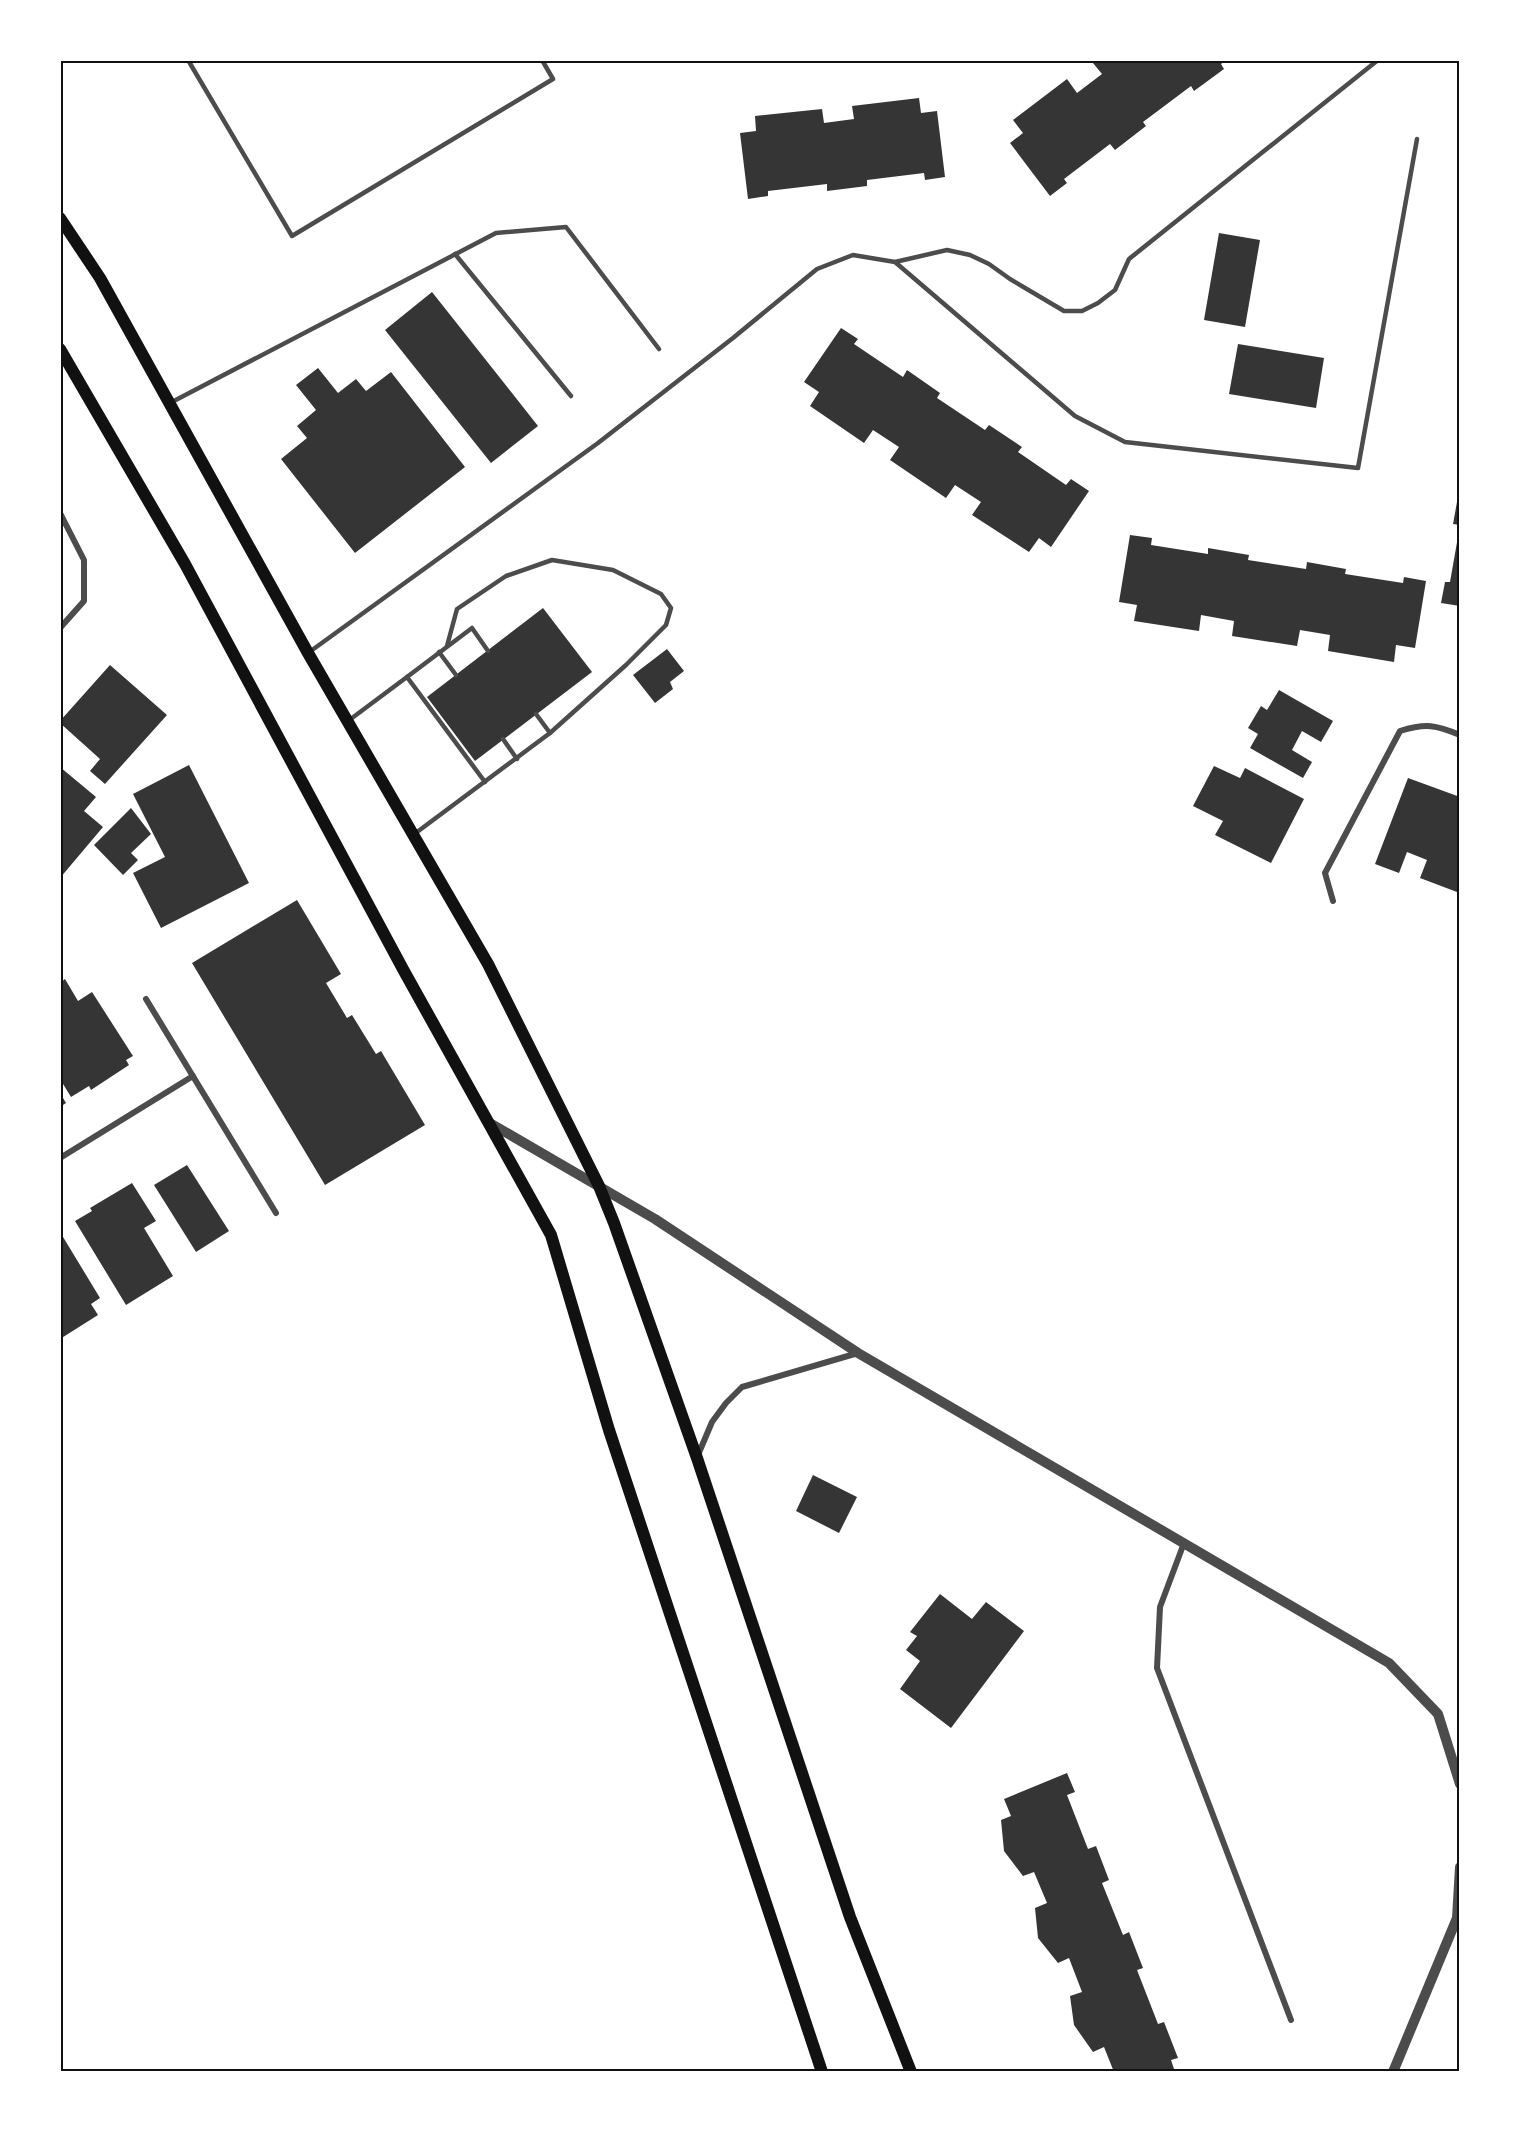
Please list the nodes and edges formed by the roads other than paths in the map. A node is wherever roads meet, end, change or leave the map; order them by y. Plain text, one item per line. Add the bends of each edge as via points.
1 (188, 60) edge
2 (542, 60) edge
3 (1378, 60) edge
4 (1417, 139) dead end
5 (60, 218) edge
6 (455, 254) junction
7 (895, 262) junction
8 (60, 349) edge
9 (659, 349) dead end
10 (571, 396) dead end
11 (170, 403) junction
12 (60, 513) edge
13 (60, 628) edge
14 (447, 646) junction
15 (488, 651) dead end
16 (439, 652) junction
17 (308, 653) junction
18 (456, 675) dead end
19 (407, 677) junction
20 (536, 714) dead end
21 (348, 721) junction
22 (550, 733) junction
23 (1460, 735) edge
24 (503, 740) dead end
25 (517, 759) junction
26 (485, 782) junction
27 (413, 835) junction
28 (1333, 901) dead end
29 (146, 999) dead end
30 (193, 1076) junction
31 (488, 1122) junction
32 (60, 1158) edge
33 (599, 1186) junction
34 (276, 1213) dead end
35 (858, 1353) junction
36 (697, 1458) junction
37 (1184, 1543) junction
38 (1460, 1784) edge
39 (1460, 1867) edge
40 (1291, 2020) dead end
41 (822, 2072) edge
42 (911, 2072) edge
43 (1393, 2072) edge

1 - 2 lane via 292,236 554,79
3 - 7 lane via 1129,259 1116,290 1082,311 1064,311 970,255 947,250
4 - 7 lane via 1358,468 1125,442 1075,416
5 - 11 main road via 100,278
6 - 9 lane via 496,233 566,227
6 - 10 lane
6 - 11 lane
7 - 17 lane via 854,255 817,269 598,443
8 - 31 main road via 185,564
11 - 17 main road
12 - 13 street via 84,560 84,601
14 - 15 lane via 472,628
14 - 16 lane
14 - 22 lane via 457,609 506,576 552,561 613,570 662,594 671,608 666,625
16 - 18 lane
16 - 19 lane
17 - 21 main road
19 - 21 lane
19 - 26 lane
20 - 22 lane
21 - 27 main road
22 - 25 lane
23 - 28 street via 1420,725 1400,731 1325,873
24 - 25 lane
25 - 26 lane
26 - 27 lane
27 - 33 main road via 488,964
29 - 30 street
30 - 32 street
30 - 34 street
31 - 33 street
31 - 41 main road via 551,1236 609,1430
33 - 35 street via 656,1219
33 - 36 main road
35 - 36 street via 742,1388 712,1422
35 - 37 street
36 - 42 main road via 850,1917
37 - 38 street via 1389,1663 1438,1714
37 - 40 street via 1160,1606 1157,1668
39 - 43 street via 1457,1918

